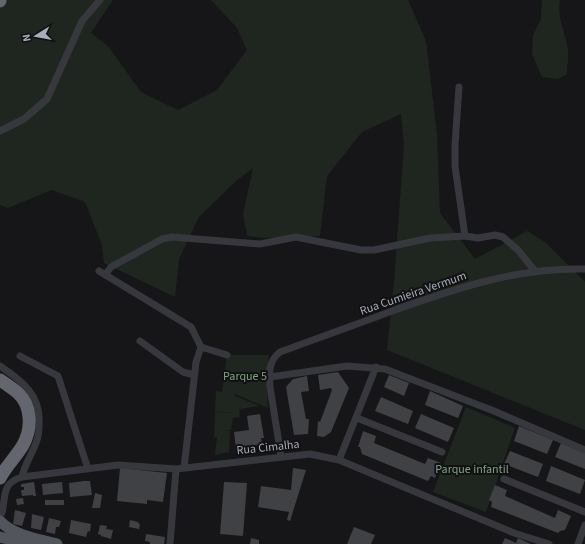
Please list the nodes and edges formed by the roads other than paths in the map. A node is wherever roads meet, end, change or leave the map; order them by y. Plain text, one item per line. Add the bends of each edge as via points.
1 (100, 0) edge
2 (459, 87) dead end
3 (0, 131) edge
4 (465, 236) junction
5 (585, 269) edge
6 (535, 271) junction
7 (140, 341) dead end
8 (201, 347) junction
9 (227, 355) dead end
10 (20, 356) dead end
11 (0, 366) edge
12 (376, 367) junction
13 (194, 375) junction
14 (270, 377) junction
15 (0, 380) edge
16 (0, 388) edge
17 (357, 418) junction
18 (585, 450) edge
19 (442, 452) dead end
20 (281, 456) junction
21 (339, 460) junction
22 (0, 467) edge
23 (180, 468) junction
24 (88, 469) junction
25 (22, 477) junction
26 (0, 478) edge
27 (504, 479) dead end
28 (585, 512) edge
29 (0, 514) edge
30 (0, 521) edge
31 (585, 525) edge
32 (0, 536) edge
33 (30, 544) edge
34 (58, 544) edge
35 (170, 544) edge
36 (549, 544) edge
37 (578, 544) edge

1 - 3 street via 82,21 47,99 24,119
2 - 4 street via 455,166
4 - 6 street via 503,237 518,250
4 - 8 street via 430,238 374,250 361,250 296,237 260,244 172,237 162,239 102,273 191,327
5 - 6 street, Rua Cumieira Vermum
6 - 14 street, Rua Cumieira Vermum via 452,290 280,352 272,361
7 - 13 street via 184,372
8 - 9 street
8 - 13 street
10 - 24 street via 58,376
11 - 25 street via 30,390 40,415 38,439
12 - 14 street via 347,366
12 - 17 street
12 - 18 street via 494,411
13 - 23 street
14 - 20 street, Rua Cumieira Vermum
15 - 26 highway via 19,394 25,403 29,418 23,445
16 - 22 highway via 16,400 22,412 23,424 17,444
17 - 19 street
17 - 21 street
20 - 21 street, Rua Cimalha via 310,454
20 - 23 street, Rua Cimalha
21 - 36 street, Rua Cimalha
23 - 24 street, Rua Cimalha via 118,465
23 - 35 street
24 - 25 street, Rua Cimalha
25 - 29 street, Rua Cimalha via 15,479 7,487
27 - 28 street
30 - 34 main road via 14,531
31 - 37 street
32 - 33 main road

